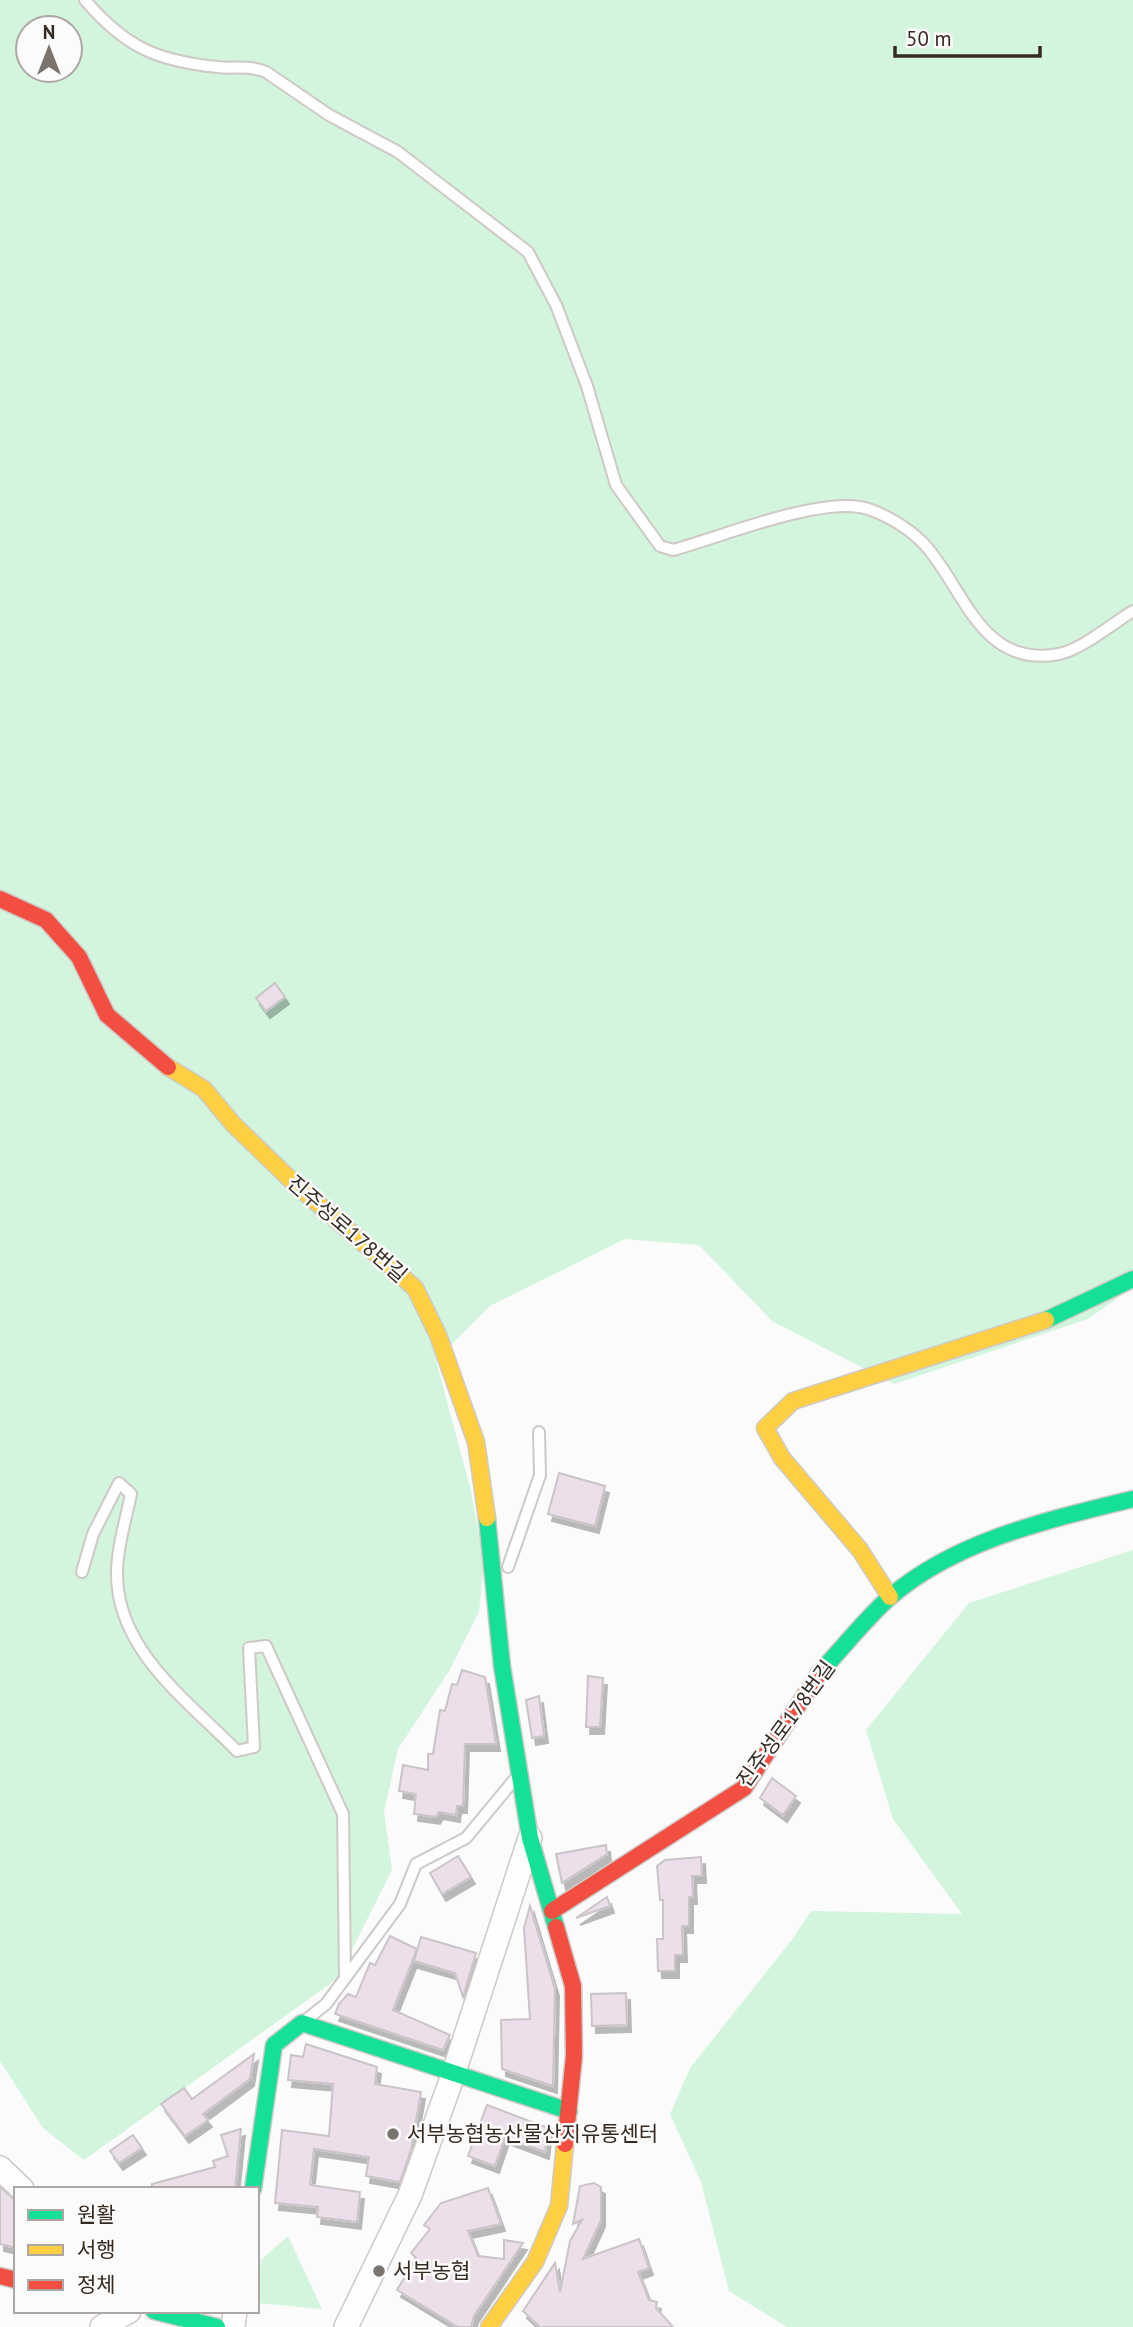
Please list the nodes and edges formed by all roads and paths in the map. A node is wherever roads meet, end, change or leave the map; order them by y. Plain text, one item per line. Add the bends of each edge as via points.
1 (85, 0) edge
2 (1133, 611) edge
3 (0, 900) edge
4 (1133, 1279) edge
5 (540, 1432) dead end
6 (1133, 1499) edge
7 (508, 1567) dead end
8 (82, 1572) dead end
9 (890, 1597) junction
10 (521, 1772) junction
11 (530, 1838) junction
12 (552, 1911) junction
13 (345, 1979) junction
14 (302, 2023) junction
15 (453, 2075) junction
16 (569, 2111) junction
17 (0, 2168) edge
18 (20, 2187) edge
19 (253, 2187) edge
20 (125, 2313) edge
21 (160, 2313) edge
22 (102, 2327) edge
23 (217, 2327) edge
24 (346, 2327) edge
25 (489, 2327) edge

1 - 2 lane via 127,40 165,60 266,72 329,115 398,152 528,252 556,305 616,485 660,546 673,550 818,508 859,507 882,515 924,544 965,608 1009,648 1037,655 1059,654
3 - 10 street, 진주성로178번길 via 46,920 79,957 107,1015 157,1061 204,1089 294,1183 415,1288 438,1335 476,1442 502,1666
4 - 9 street via 1032,1326 793,1401 765,1428 782,1458 860,1550
5 - 7 lane via 540,1475
6 - 9 street, 진주성로178번길 via 1037,1523 952,1555
8 - 13 lane via 93,1534 119,1483 131,1494 117,1560 123,1620 143,1656 237,1751 254,1746 249,1648 266,1646 343,1814
9 - 12 street, 진주성로178번길 via 813,1680 744,1788
10 - 11 street, 진주성로178번길
10 - 13 lane via 466,1838 416,1864 400,1904
11 - 12 street, 진주성로178번길
11 - 15 street, 진주성로178번길
12 - 16 street, 진주성로178번길 via 573,1986 575,2056
13 - 14 lane via 326,2004
14 - 15 street
14 - 19 street via 274,2045
15 - 16 street
15 - 24 street, 진주성로178번길 via 410,2195
16 - 25 street, 진주성로178번길 via 559,2206 536,2262
17 - 18 street
20 - 22 street
21 - 23 street

